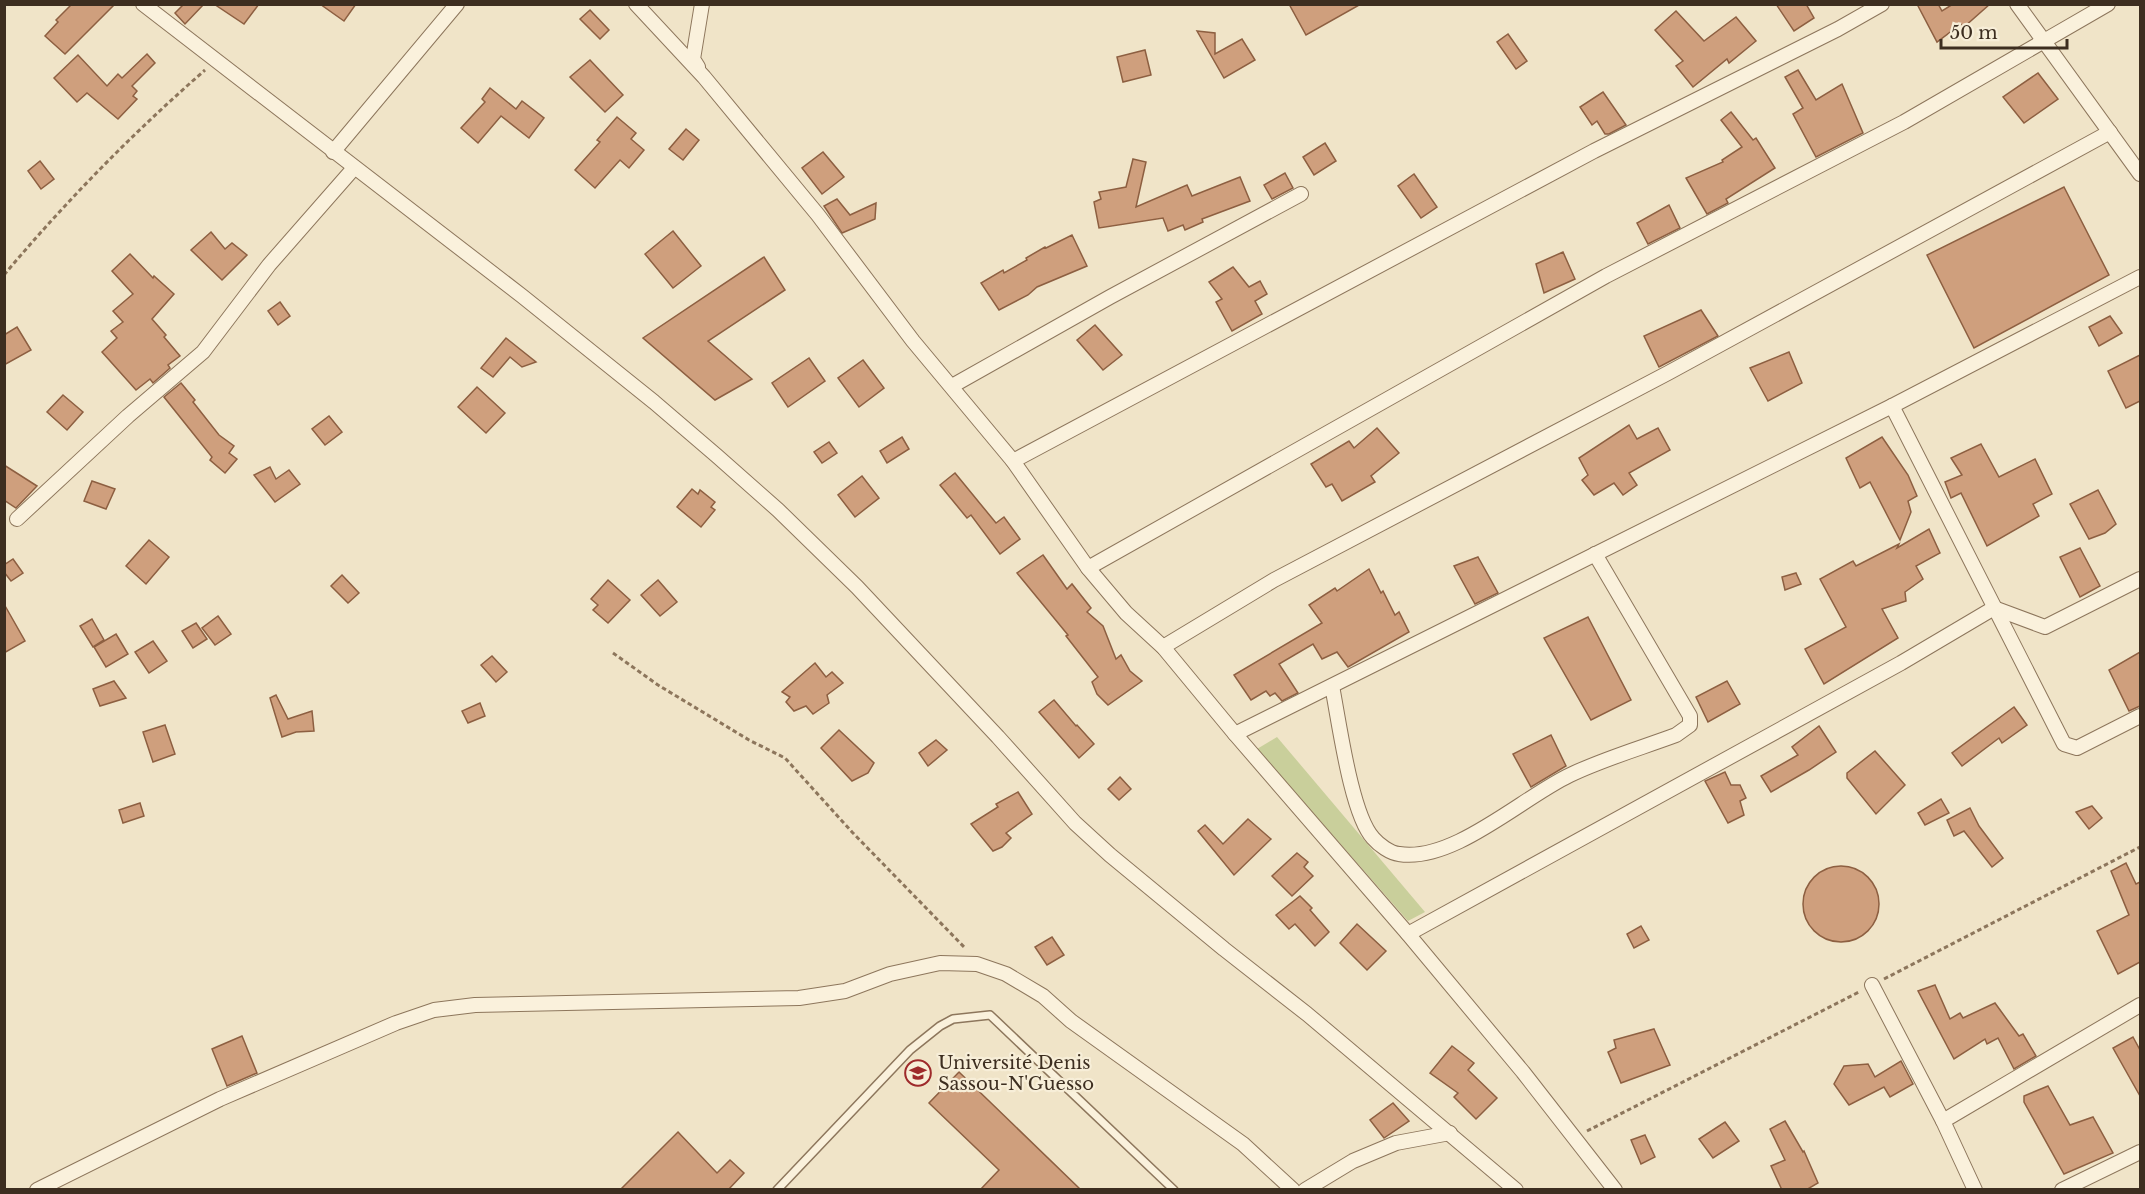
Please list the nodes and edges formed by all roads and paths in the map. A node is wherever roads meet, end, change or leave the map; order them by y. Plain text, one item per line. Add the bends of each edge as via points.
1 (142, 4) edge
2 (457, 4) edge
3 (636, 4) edge
4 (702, 4) edge
5 (1882, 4) edge
6 (2017, 4) edge
7 (2108, 4) edge
8 (2043, 42) junction
9 (215, 61) junction
10 (704, 77) junction
11 (2110, 132) junction
12 (333, 152) junction
13 (354, 168) junction
14 (2140, 174) edge
15 (1302, 195) dead end
16 (4, 275) edge
17 (2140, 277) edge
18 (952, 386) junction
19 (1892, 406) junction
20 (1013, 461) junction
21 (17, 519) dead end
22 (1595, 554) junction
23 (1088, 568) junction
24 (2140, 579) edge
25 (1994, 608) junction
26 (1163, 647) junction
27 (613, 653) dead end
28 (1332, 686) junction
29 (2140, 716) edge
30 (1235, 734) junction
31 (1408, 933) junction
32 (984, 967) junction
33 (1872, 985) dead end
34 (2140, 1005) edge
35 (1943, 1121) junction
36 (1450, 1133) junction
37 (2140, 1152) edge
38 (37, 1190) edge
39 (777, 1190) edge
40 (1174, 1190) edge
41 (1293, 1190) edge
42 (1305, 1190) edge
43 (1516, 1190) edge
44 (1615, 1190) edge
45 (1975, 1190) edge
46 (2062, 1190) edge

1 - 9 street
2 - 12 street
3 - 10 street
4 - 10 street via 693,59
5 - 20 street via 1583,157
6 - 8 street
7 - 8 street
8 - 11 street
8 - 23 street via 1904,122 1606,276
9 - 12 street
9 - 16 path via 97,172
10 - 18 street
11 - 14 street
11 - 26 street via 1668,373 1274,580
12 - 13 street
13 - 21 street via 269,265 203,352
13 - 36 street via 522,296 717,456 857,587 1075,823
15 - 18 street
17 - 19 street
18 - 20 street
19 - 22 street
19 - 25 street
20 - 23 street
22 - 28 street
22 - 28 street via 1690,716 1690,724 1676,735 1569,775 1458,842 1423,854 1398,854 1372,837 1361,821
23 - 26 street via 1126,613
24 - 25 street via 2046,627
25 - 29 street via 2064,744 2078,748
25 - 31 street
26 - 30 street
27 - 32 path via 658,685 785,758
28 - 30 street
30 - 31 street
31 - 44 street
32 - 38 street via 940,963 890,974 845,991 799,998 475,1005 434,1010 219,1099
32 - 41 street via 1006,974 1043,996 1079,1027 1243,1144
33 - 35 street
34 - 35 street
35 - 45 street
36 - 42 street via 1396,1143 1353,1161
36 - 43 street
37 - 46 street
39 - 40 lane via 910,1050 953,1019 990,1015

